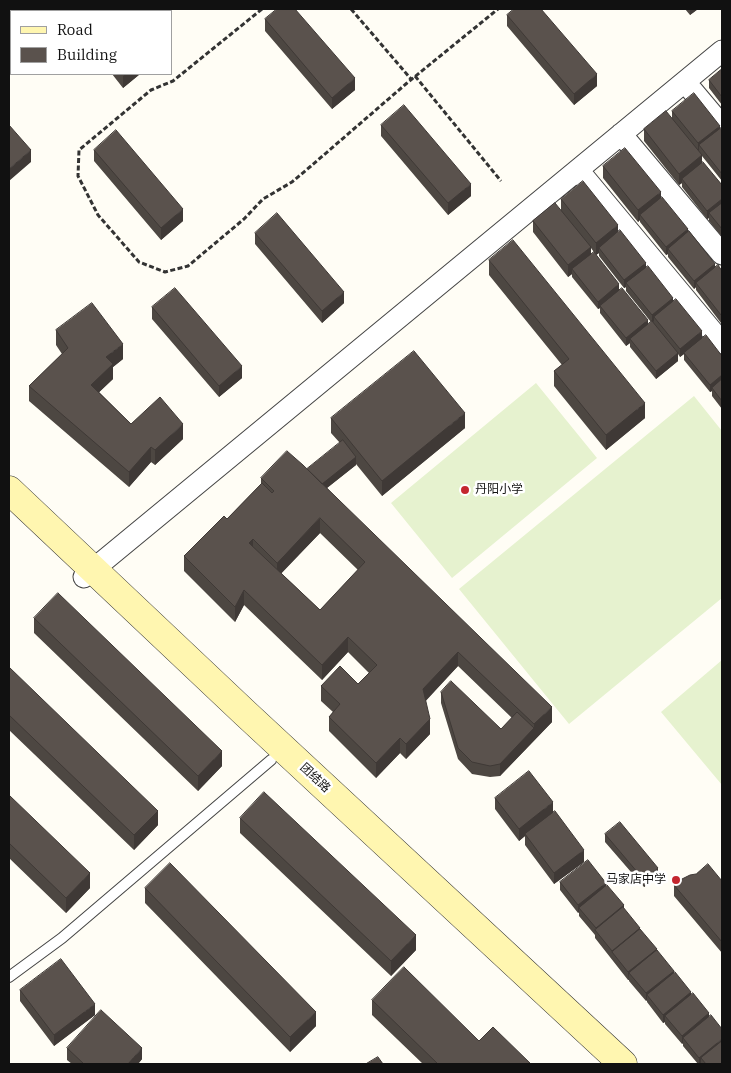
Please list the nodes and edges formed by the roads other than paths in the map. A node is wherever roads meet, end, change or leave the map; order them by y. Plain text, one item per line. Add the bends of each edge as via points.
1 (722, 51) edge
2 (685, 82) junction
3 (722, 126) edge
4 (621, 134) junction
5 (578, 170) junction
6 (722, 254) edge
7 (722, 343) edge
8 (9, 490) edge
9 (9, 508) edge
10 (88, 573) junction
11 (271, 760) junction
12 (9, 977) edge
13 (598, 1064) edge
14 (623, 1064) edge

1 - 2 street
2 - 3 street
2 - 4 street
4 - 5 street
4 - 6 street
5 - 7 street
5 - 10 street
8 - 10 main road, 团结路
9 - 10 main road, 团结路
10 - 11 main road, 团结路
10 - 14 main road, 团结路 via 245,712
11 - 12 lane via 62,938
11 - 13 main road, 团结路

